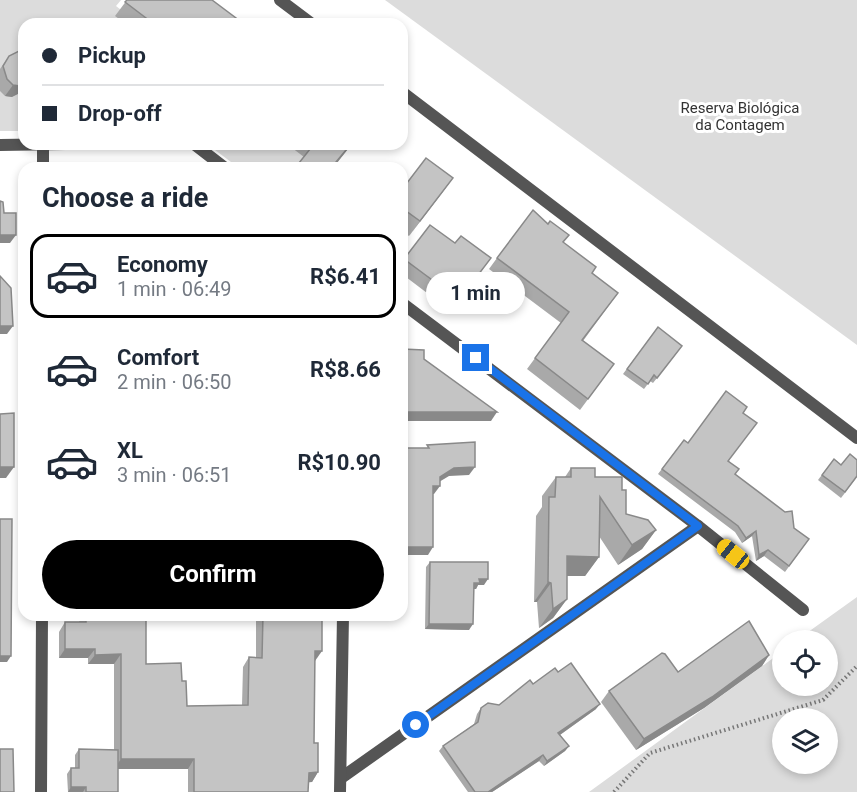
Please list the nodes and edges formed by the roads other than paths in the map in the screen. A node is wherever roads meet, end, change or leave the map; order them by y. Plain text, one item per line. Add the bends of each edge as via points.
1 (280, 0) edge
2 (304, 18) edge
3 (408, 97) edge
4 (0, 145) edge
5 (18, 145) edge
6 (202, 150) edge
7 (217, 162) edge
8 (408, 308) edge
9 (857, 438) edge
10 (698, 526) junction
11 (803, 610) dead end
12 (42, 621) edge
13 (343, 621) edge
14 (341, 778) junction
15 (41, 792) edge
16 (340, 792) edge

1 - 2 street
3 - 9 street
4 - 5 street
6 - 7 street
8 - 10 street
10 - 11 street
10 - 14 street
12 - 15 street
13 - 14 street
14 - 16 street

